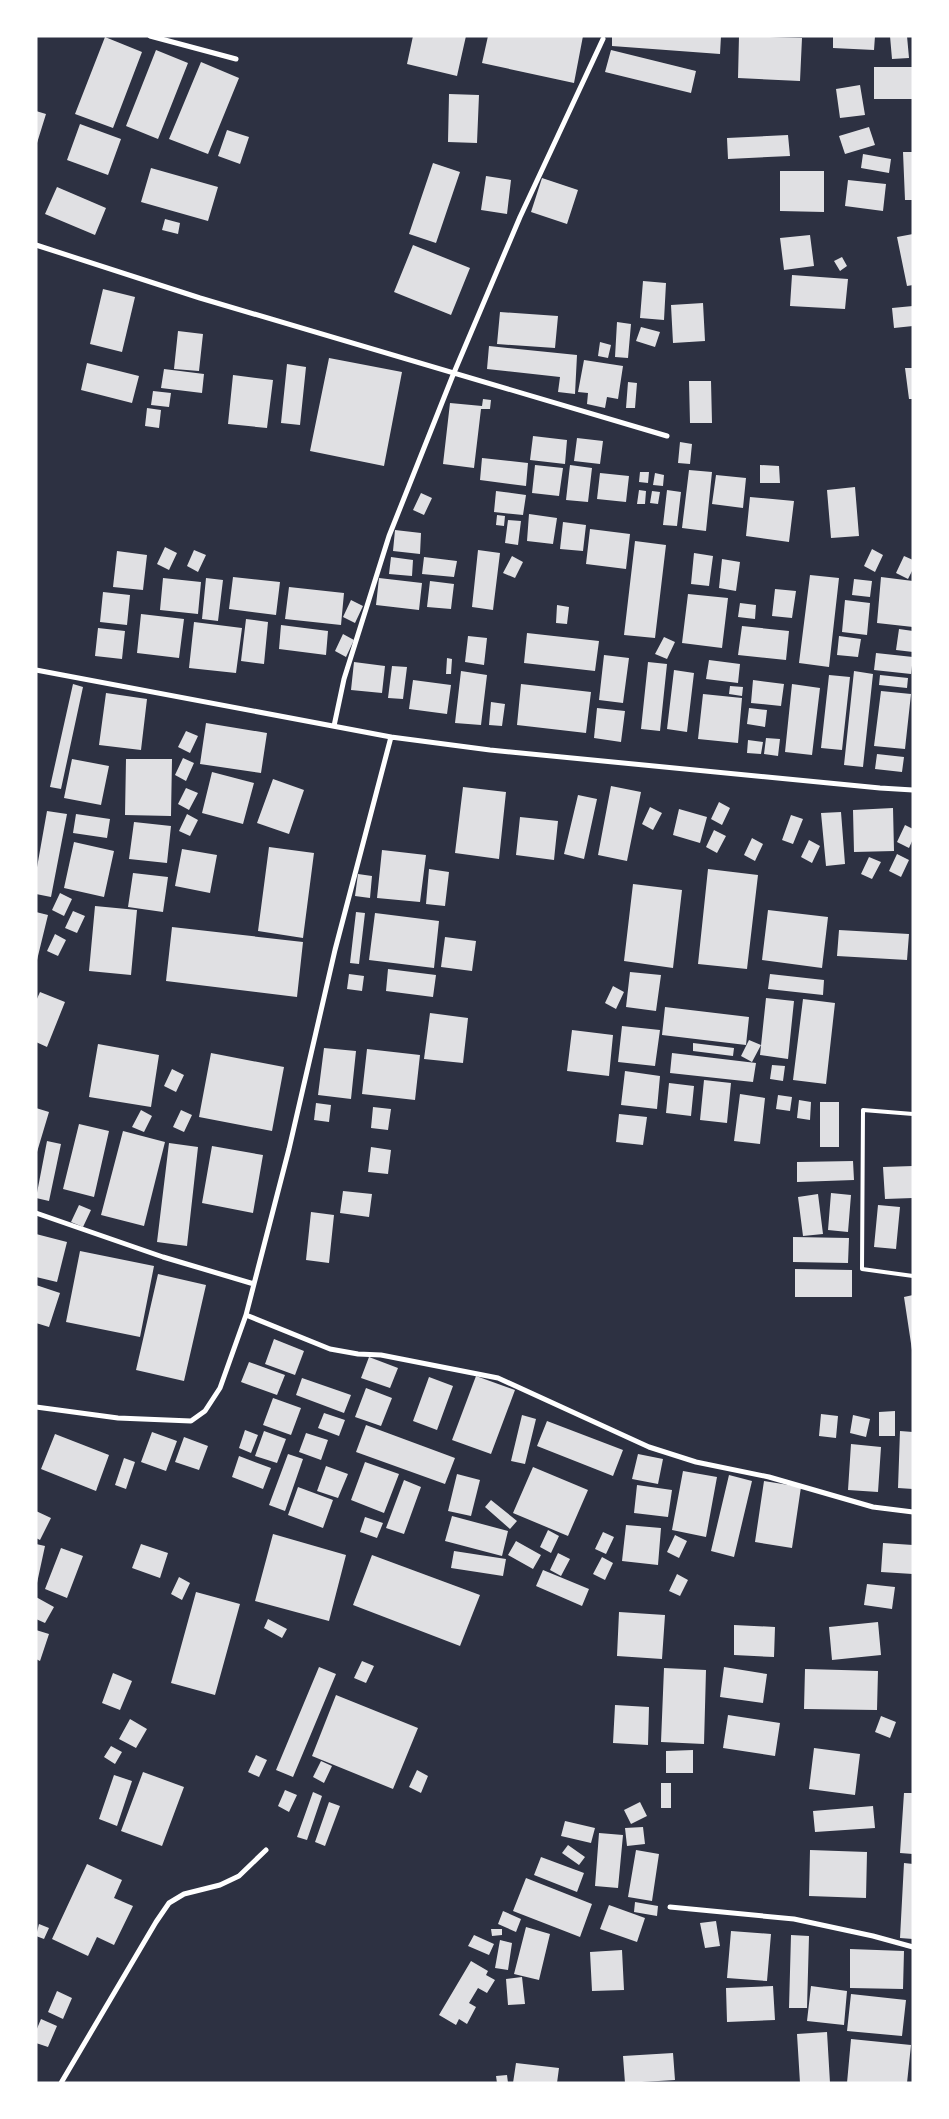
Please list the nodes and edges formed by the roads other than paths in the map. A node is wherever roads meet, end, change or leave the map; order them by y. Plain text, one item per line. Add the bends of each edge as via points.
1 (150, 36) edge
2 (603, 39) dead end
3 (236, 59) dead end
4 (36, 245) edge
5 (453, 375) junction
6 (666, 436) dead end
7 (36, 670) edge
8 (334, 726) junction
9 (391, 737) junction
10 (913, 790) edge
11 (913, 1114) edge
12 (36, 1214) edge
13 (913, 1276) edge
14 (254, 1284) junction
15 (246, 1315) junction
16 (36, 1407) edge
17 (913, 1512) edge
18 (266, 1850) dead end
19 (670, 1907) dead end
20 (913, 1947) edge
21 (61, 2083) edge

1 - 3 street
2 - 5 street via 524,208
4 - 5 street
5 - 6 street
5 - 8 street via 386,544 344,680
7 - 8 street
8 - 9 street
9 - 10 street via 500,751
9 - 14 street via 335,950
11 - 13 lane via 863,1110 862,1269
12 - 14 street
14 - 15 street
15 - 16 street via 220,1388 205,1411 191,1420 118,1418
15 - 17 street via 330,1349 381,1355 498,1378 649,1447 696,1462 769,1477 873,1507
18 - 21 street via 239,1876 220,1885 184,1894 170,1903
19 - 20 street via 794,1919

